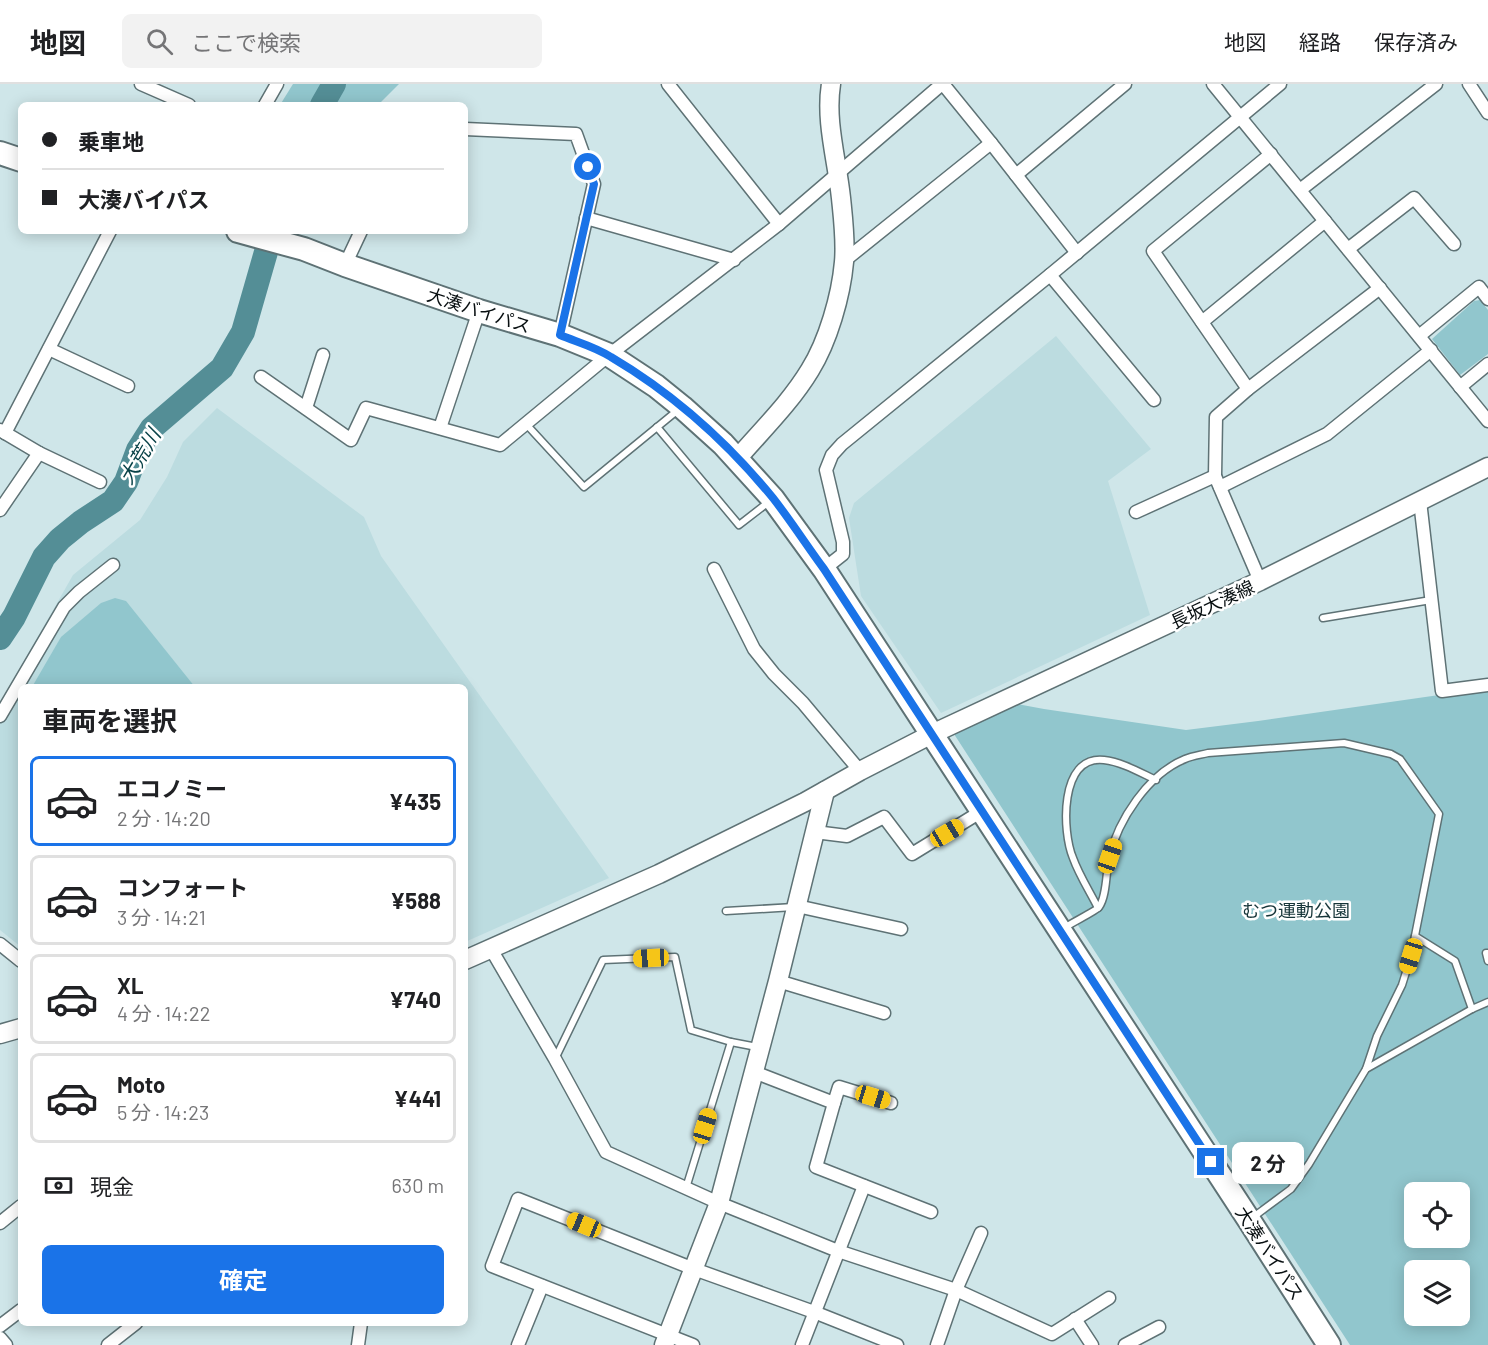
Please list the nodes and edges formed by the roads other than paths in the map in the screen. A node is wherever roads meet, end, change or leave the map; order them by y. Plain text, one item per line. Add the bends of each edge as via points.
1 (141, 84) edge
2 (277, 84) edge
3 (668, 84) edge
4 (831, 84) edge
5 (942, 84) edge
6 (1125, 84) edge
7 (1213, 84) edge
8 (1280, 84) edge
9 (1436, 84) edge
10 (1469, 84) edge
11 (182, 102) edge
12 (267, 102) edge
13 (1488, 113) edge
14 (1240, 117) junction
15 (468, 129) edge
16 (991, 144) junction
17 (0, 153) edge
18 (1270, 154) junction
19 (18, 159) edge
20 (838, 173) junction
21 (1016, 175) junction
22 (1300, 190) junction
23 (586, 218) junction
24 (1325, 222) junction
25 (778, 224) junction
26 (108, 234) edge
27 (249, 234) edge
28 (360, 234) edge
29 (1455, 244) dead end
30 (1348, 249) junction
31 (1077, 253) junction
32 (734, 260) junction
33 (844, 261) junction
34 (345, 265) junction
35 (1050, 275) junction
36 (1380, 288) junction
37 (1488, 299) edge
38 (479, 311) junction
39 (1202, 322) junction
40 (560, 335) junction
41 (1419, 336) junction
42 (49, 349) junction
43 (1431, 350) junction
44 (323, 355) dead end
45 (609, 355) junction
46 (1488, 364) edge
47 (261, 377) dead end
48 (128, 386) dead end
49 (1460, 387) junction
50 (1248, 389) junction
51 (1154, 400) dead end
52 (682, 407) junction
53 (306, 408) junction
54 (1488, 421) edge
55 (526, 424) junction
56 (657, 427) junction
57 (440, 428) junction
58 (3, 432) edge
59 (39, 453) junction
60 (737, 459) junction
61 (1488, 467) edge
62 (1217, 481) junction
63 (100, 482) dead end
64 (773, 499) junction
65 (1420, 501) junction
66 (0, 510) edge
67 (1136, 512) dead end
68 (113, 566) dead end
69 (714, 569) dead end
70 (824, 569) junction
71 (1260, 581) junction
72 (1431, 600) junction
73 (1323, 618) dead end
74 (19, 684) edge
75 (1488, 685) edge
76 (18, 686) edge
77 (0, 716) edge
78 (932, 734) junction
79 (860, 771) junction
80 (1156, 780) junction
81 (825, 791) junction
82 (982, 811) junction
83 (815, 832) junction
84 (797, 906) junction
85 (1098, 908) junction
86 (726, 911) dead end
87 (901, 929) dead end
88 (1060, 931) junction
89 (1415, 936) junction
90 (0, 945) edge
91 (491, 949) junction
92 (1488, 953) edge
93 (18, 959) edge
94 (468, 959) edge
95 (1488, 961) edge
96 (778, 981) junction
97 (1488, 1002) edge
98 (1472, 1009) junction
99 (884, 1013) dead end
100 (18, 1029) edge
101 (0, 1034) edge
102 (731, 1042) junction
103 (760, 1048) junction
104 (555, 1059) junction
105 (1366, 1069) junction
106 (754, 1072) junction
107 (891, 1103) dead end
108 (834, 1104) junction
109 (864, 1186) junction
110 (686, 1189) junction
111 (719, 1203) junction
112 (18, 1208) edge
113 (932, 1212) dead end
114 (1249, 1220) junction
115 (0, 1223) edge
116 (981, 1233) dead end
117 (838, 1251) junction
118 (694, 1269) junction
119 (542, 1286) junction
120 (956, 1290) junction
121 (1109, 1298) dead end
122 (814, 1311) junction
123 (18, 1312) edge
124 (1075, 1320) junction
125 (0, 1326) edge
126 (132, 1326) edge
127 (361, 1326) edge
128 (1159, 1327) dead end
129 (0, 1338) edge
130 (666, 1340) edge
131 (6, 1345) edge
132 (108, 1345) edge
133 (358, 1345) edge
134 (518, 1345) edge
135 (693, 1345) edge
136 (802, 1345) edge
137 (897, 1345) edge
138 (937, 1345) edge
139 (1092, 1345) edge
140 (1125, 1345) edge
141 (1329, 1345) edge

1 - 11 street
2 - 12 street
3 - 25 street
4 - 20 street via 828,98
5 - 16 street
5 - 20 street
6 - 21 street
7 - 14 street
8 - 14 street
9 - 22 street
10 - 13 street
14 - 18 street
14 - 31 street
15 - 23 street via 576,134 594,184
16 - 21 street
16 - 33 street
17 - 19 highway
18 - 22 street
18 - 39 street via 1153,251
20 - 25 street
20 - 33 street
21 - 31 street
22 - 24 street
23 - 32 street
23 - 40 street
24 - 30 street
24 - 39 street
25 - 32 street
26 - 42 street
27 - 34 highway, 大湊バイパス
28 - 34 street
29 - 30 street via 1414,198
30 - 36 street
31 - 35 street
32 - 45 street
33 - 60 street via 832,321 810,370
34 - 38 highway, 大湊バイパス
35 - 51 street
35 - 70 street via 832,455 826,470 843,554
36 - 41 street
36 - 50 street
37 - 41 street via 1479,287
38 - 40 highway, 大湊バイパス
38 - 57 street
39 - 50 street
40 - 45 highway, 大湊バイパス
41 - 43 street
42 - 48 street
42 - 58 street
43 - 49 street
43 - 62 street via 1327,434
44 - 53 street
45 - 52 highway, 大湊バイパス
45 - 55 street
46 - 49 street
47 - 53 street
49 - 54 street
50 - 62 street via 1216,417
52 - 56 lane
52 - 60 highway, 大湊バイパス
53 - 57 street via 351,440 366,408
55 - 56 lane via 584,487
55 - 57 street via 500,445
56 - 64 lane via 739,525
58 - 59 street
59 - 63 street
59 - 66 street
60 - 64 highway, 大湊バイパス
61 - 65 street, 長坂大湊線
62 - 67 street
62 - 71 street
64 - 70 highway, 大湊バイパス
65 - 71 street, 長坂大湊線
65 - 72 street
68 - 74 street via 64,608
69 - 79 street via 754,649
70 - 78 highway, 大湊バイパス
71 - 78 street, 長坂大湊線
72 - 73 lane
72 - 75 street via 1442,691
76 - 77 street
78 - 79 street, 長坂大湊線
78 - 82 highway, 大湊バイパス
79 - 81 street, 長坂大湊線
80 - 85 lane via 1128,812 1118,832
80 - 85 lane via 1102,760 1088,762 1072,781 1067,799 1068,842
80 - 89 lane via 1186,759 1208,753 1344,743 1400,759 1439,814
81 - 83 street
81 - 91 street, 長坂大湊線 via 660,874
82 - 83 street via 912,854 884,817 848,836
82 - 88 highway, 大湊バイパス
83 - 84 street
84 - 86 lane
84 - 87 street
84 - 96 street
85 - 88 lane
88 - 114 highway, 大湊バイパス
89 - 98 lane via 1455,962
89 - 105 lane via 1402,985
90 - 93 street
91 - 94 street, 長坂大湊線
91 - 104 street
92 - 95 lane
96 - 99 street
96 - 103 street
97 - 98 lane
98 - 105 lane
100 - 101 street
102 - 103 lane
102 - 104 lane via 691,1030 675,957 603,960
102 - 110 lane
103 - 106 street
104 - 110 street via 606,1152
105 - 114 lane via 1291,1189
106 - 108 street
106 - 111 street
107 - 108 street via 839,1087
108 - 109 street via 816,1167
109 - 113 street
109 - 117 street
110 - 111 street
111 - 117 street
111 - 118 street
112 - 115 street
114 - 141 highway, 大湊バイパス
116 - 120 street
117 - 120 street
117 - 122 street
118 - 119 street via 518,1199 492,1266
118 - 122 street
118 - 130 street
119 - 130 street
119 - 134 street
120 - 124 street via 1052,1334
120 - 138 street
121 - 124 street
122 - 136 street
122 - 137 street
123 - 125 street
124 - 139 street
126 - 132 street
127 - 133 street
128 - 140 street
129 - 131 street
130 - 135 street

